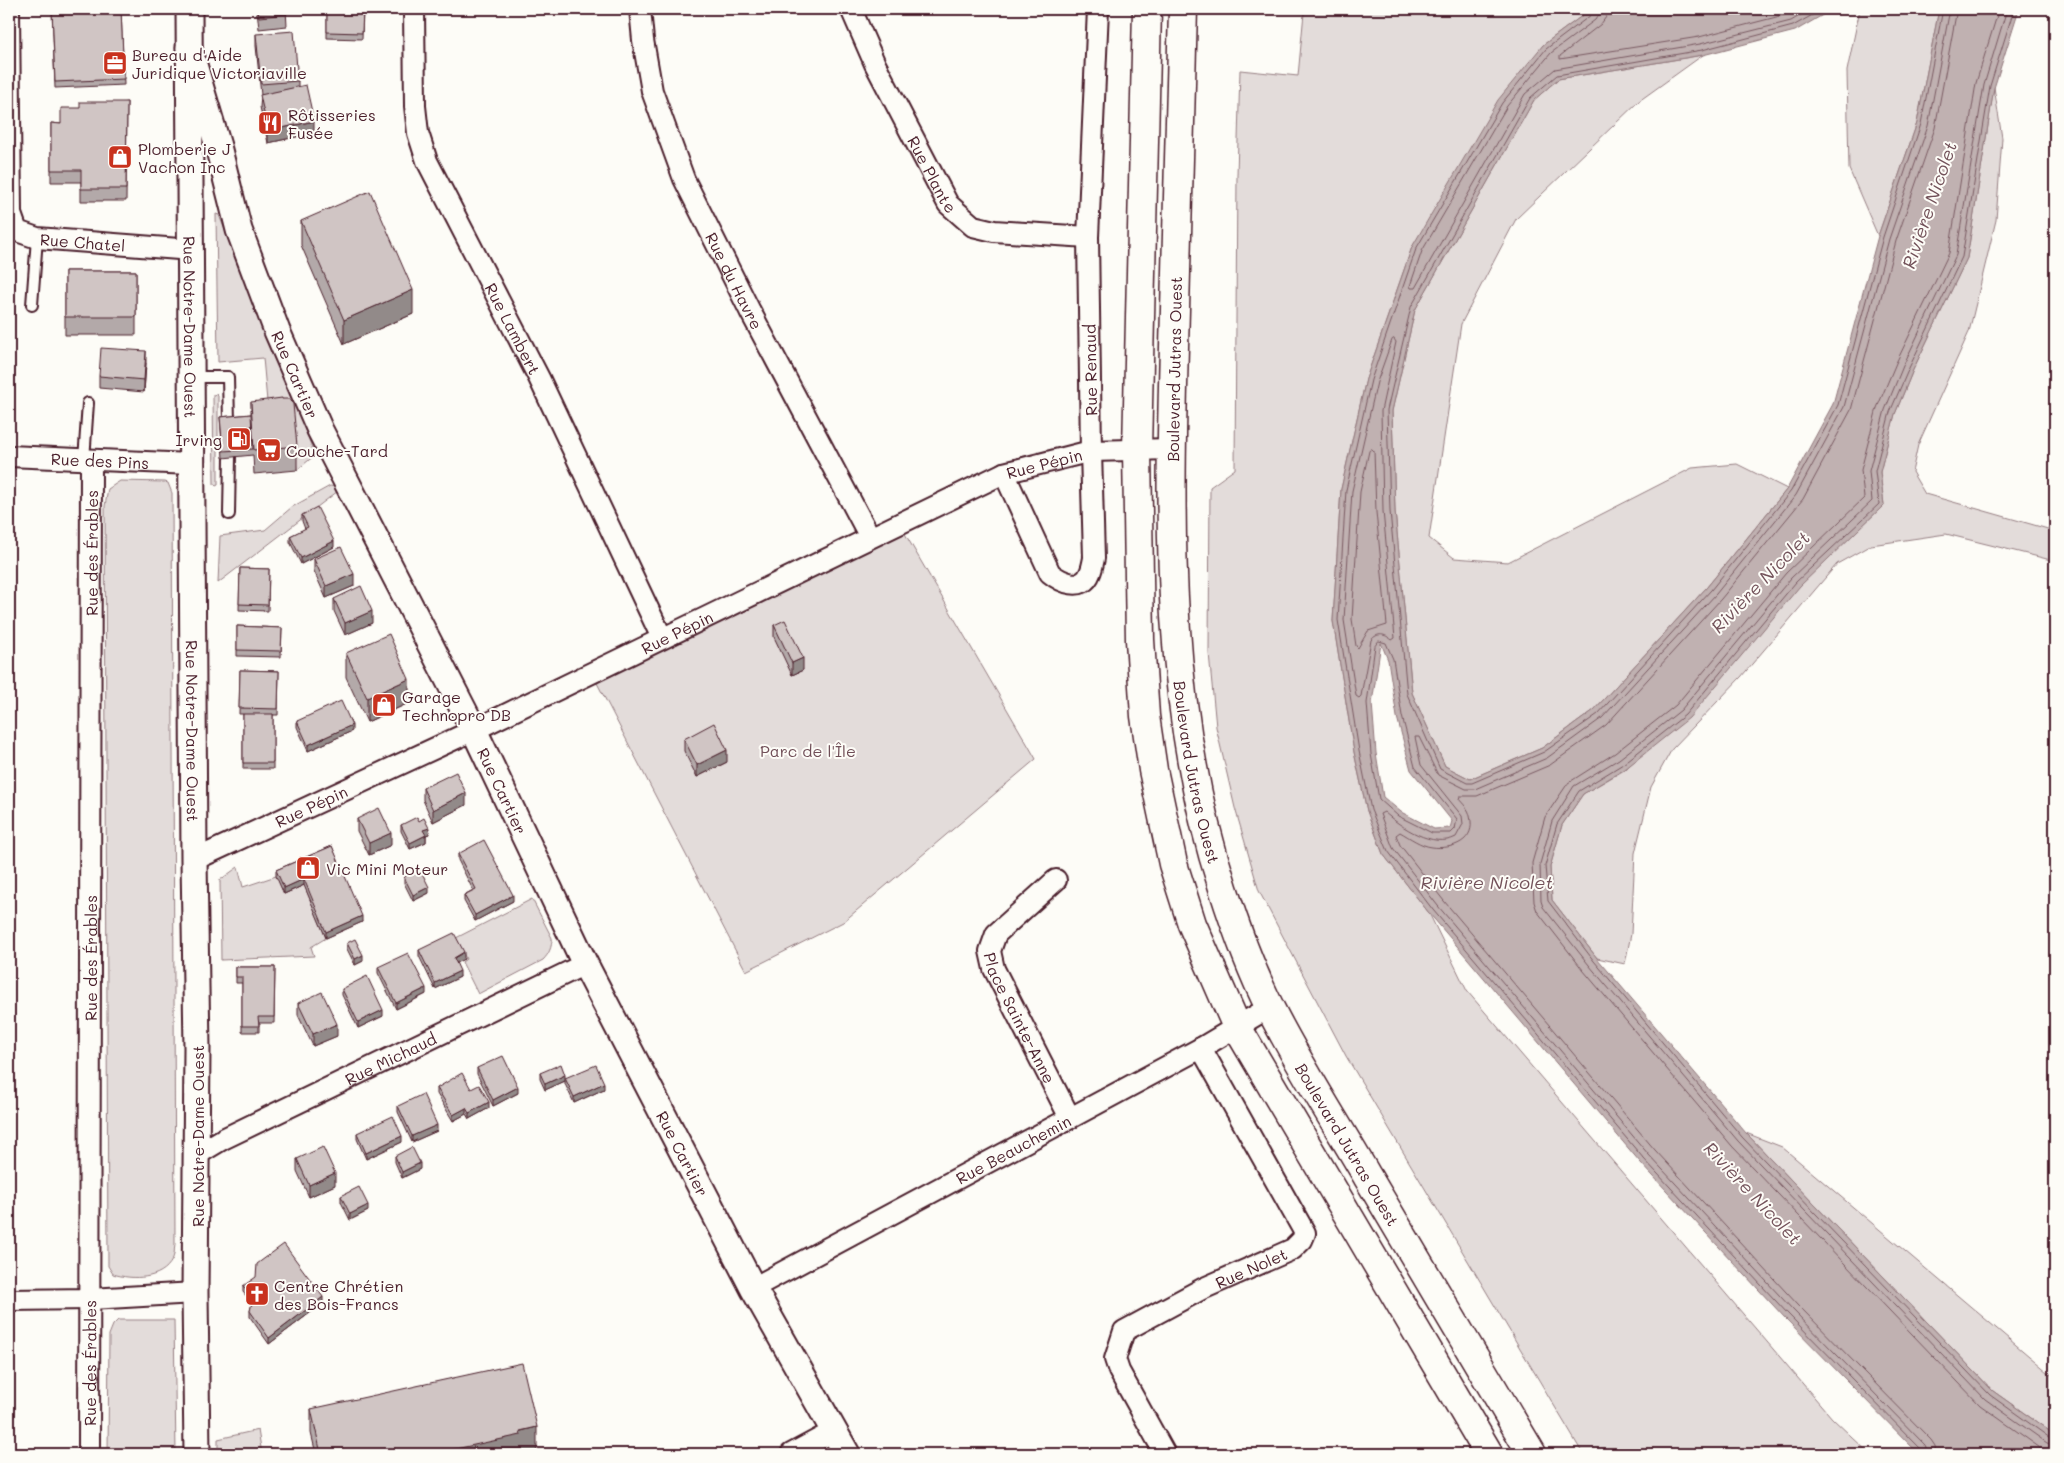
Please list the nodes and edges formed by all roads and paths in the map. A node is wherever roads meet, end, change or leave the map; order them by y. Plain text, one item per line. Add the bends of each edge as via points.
1 (9, 9) edge
2 (189, 9) edge
3 (414, 9) edge
4 (640, 9) edge
5 (851, 9) edge
6 (1098, 9) edge
7 (1147, 9) edge
8 (1183, 9) edge
9 (189, 48) junction
10 (1088, 237) junction
11 (37, 238) junction
12 (192, 250) junction
13 (32, 305) dead end
14 (192, 377) junction
15 (88, 403) dead end
16 (229, 422) edge
17 (1171, 449) junction
18 (1137, 450) junction
19 (1090, 451) junction
20 (9, 456) edge
21 (230, 457) edge
22 (88, 461) junction
23 (191, 464) junction
24 (1004, 473) junction
25 (229, 514) dead end
26 (870, 537) junction
27 (662, 638) junction
28 (474, 730) junction
29 (194, 860) junction
30 (1056, 880) dead end
31 (584, 964) junction
32 (1270, 1007) junction
33 (1237, 1027) junction
34 (1201, 1048) junction
35 (1070, 1118) junction
36 (198, 1154) junction
37 (753, 1288) junction
38 (196, 1294) junction
39 (9, 1300) edge
40 (90, 1300) junction
41 (834, 1431) junction
42 (89, 1454) edge
43 (197, 1454) edge
44 (791, 1454) edge
45 (847, 1454) edge
46 (1165, 1454) edge
47 (1489, 1454) edge
48 (1532, 1454) edge

1 - 11 street, Rue Chatel via 11,214 17,230
2 - 9 street, Rue Notre-Dame Ouest
3 - 27 street, Rue Lambert via 415,106 418,133 427,161 539,378
4 - 26 street, Rue du Havre via 642,40 652,91 684,179
5 - 10 street, Rue Plante via 875,64 948,204 972,226 994,231
6 - 10 street, Rue Renaud
7 - 18 main road
8 - 17 main road, Boulevard Jutras Ouest
9 - 12 street, Rue Notre-Dame Ouest
9 - 28 street, Rue Cartier via 239,230 276,331 320,430
10 - 19 street, Rue Renaud
11 - 12 street, Rue Chatel
11 - 13 lane
12 - 14 street, Rue Notre-Dame Ouest
14 - 16 lane via 228,377
14 - 23 street, Rue Notre-Dame Ouest
15 - 22 lane
17 - 18 street, Rue Pépin
17 - 32 main road, Boulevard Jutras Ouest via 1176,650 1192,767 1224,893
18 - 19 street, Rue Pépin
18 - 33 main road via 1140,640 1152,770 1173,864 1192,924
19 - 24 street, Rue Pépin
19 - 24 street, Rue Renaud via 1094,558 1090,575 1082,582 1069,584 1050,573
20 - 22 street, Rue des Pins
21 - 25 lane
22 - 23 street, Rue des Pins
22 - 40 street, Rue des Érables
23 - 29 street, Rue Notre-Dame Ouest
24 - 26 street, Rue Pépin
26 - 27 street, Rue Pépin
27 - 28 street, Rue Pépin
28 - 29 street, Rue Pépin
28 - 31 street, Rue Cartier
29 - 36 street, Rue Notre-Dame Ouest
30 - 35 street, Place Sainte-Anne via 996,934 990,951 994,969
31 - 36 street, Rue Michaud
31 - 37 street, Rue Cartier
32 - 33 street, Rue Beauchemin
32 - 48 main road, Boulevard Jutras Ouest
33 - 34 street, Rue Beauchemin
33 - 47 main road
34 - 35 street, Rue Beauchemin
34 - 46 street, Rue Nolet via 1305,1233 1293,1248 1202,1289 1124,1332 1115,1359 1119,1371
35 - 37 street, Rue Beauchemin
36 - 38 street, Rue Notre-Dame Ouest
37 - 41 street, Rue Cartier
38 - 40 street
38 - 43 street, Rue Notre-Dame Ouest
39 - 40 street
40 - 42 street, Rue des Érables
41 - 44 street
41 - 45 street, Rue Cartier

